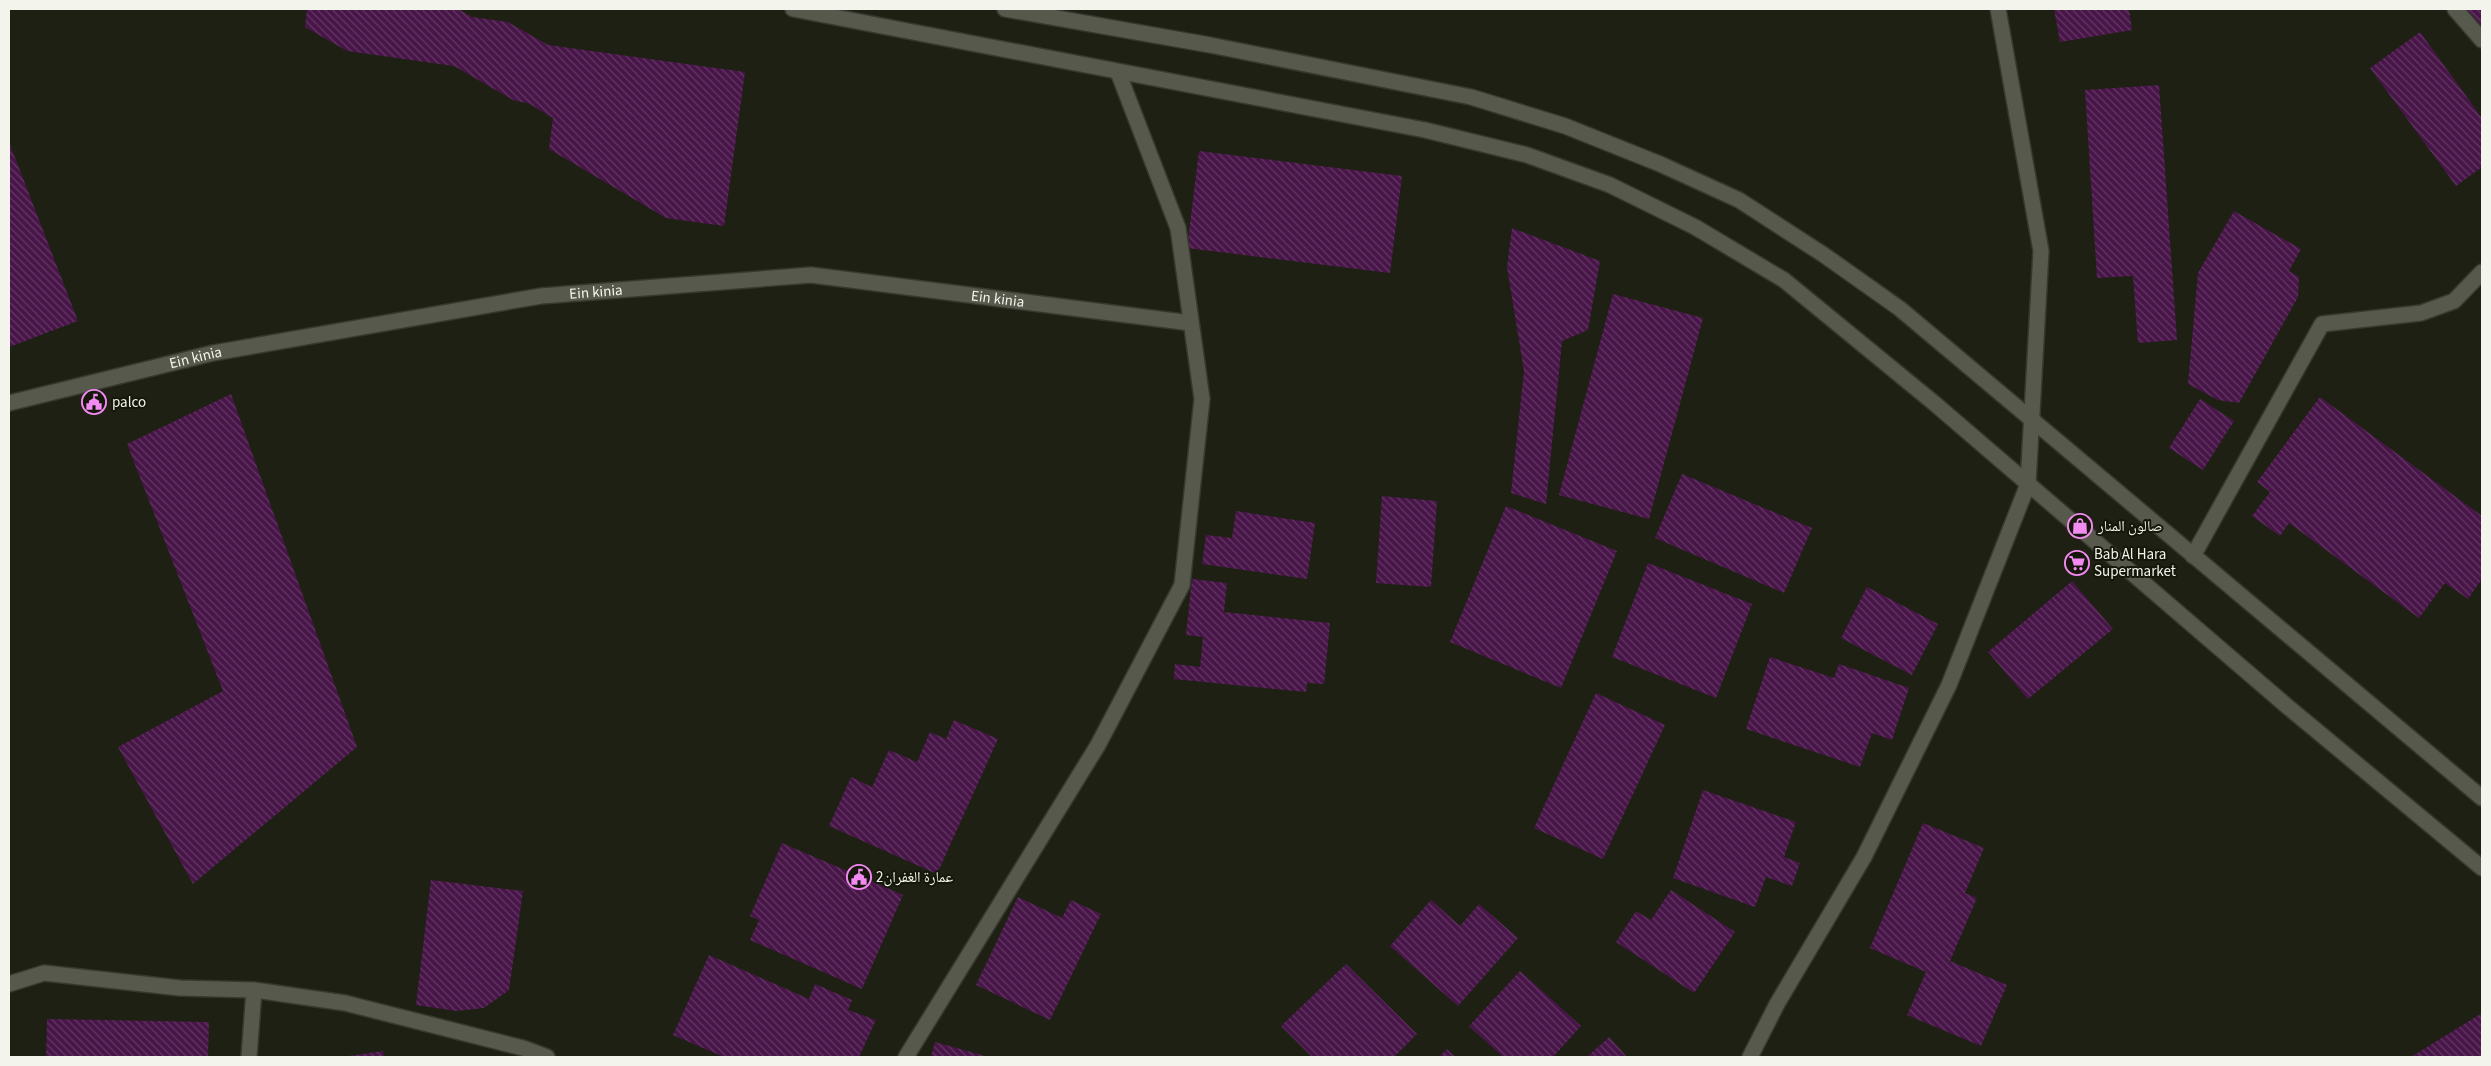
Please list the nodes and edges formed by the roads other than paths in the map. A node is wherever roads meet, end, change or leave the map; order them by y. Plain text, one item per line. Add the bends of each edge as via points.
1 (793, 9) edge
2 (1005, 9) edge
3 (1998, 9) edge
4 (2455, 9) edge
5 (2482, 40) edge
6 (1118, 72) junction
7 (2482, 272) edge
8 (1191, 323) junction
9 (9, 403) edge
10 (2033, 421) junction
11 (2028, 484) junction
12 (2193, 556) junction
13 (2482, 798) edge
14 (2482, 868) edge
15 (9, 984) edge
16 (254, 990) junction
17 (249, 1057) edge
18 (547, 1057) edge
19 (906, 1057) edge
20 (1750, 1057) edge

1 - 6 street
2 - 10 street via 1210,45 1471,97 1565,126 1660,164 1738,200 1824,255 1899,308
3 - 10 street via 2041,251
4 - 5 street
6 - 8 street via 1178,228
6 - 11 street via 1425,130 1527,154 1610,185 1695,227 1784,280
7 - 12 street via 2454,301 2421,313 2322,324
8 - 9 street, Ein kinia via 811,275 541,296 213,353
8 - 19 street via 1202,399 1182,585 1098,745
10 - 11 street
10 - 12 street
11 - 14 street
11 - 20 street via 1950,685 1864,857 1777,1004
12 - 13 street
15 - 16 street via 44,973 180,988
16 - 17 street
16 - 18 street via 345,1003

